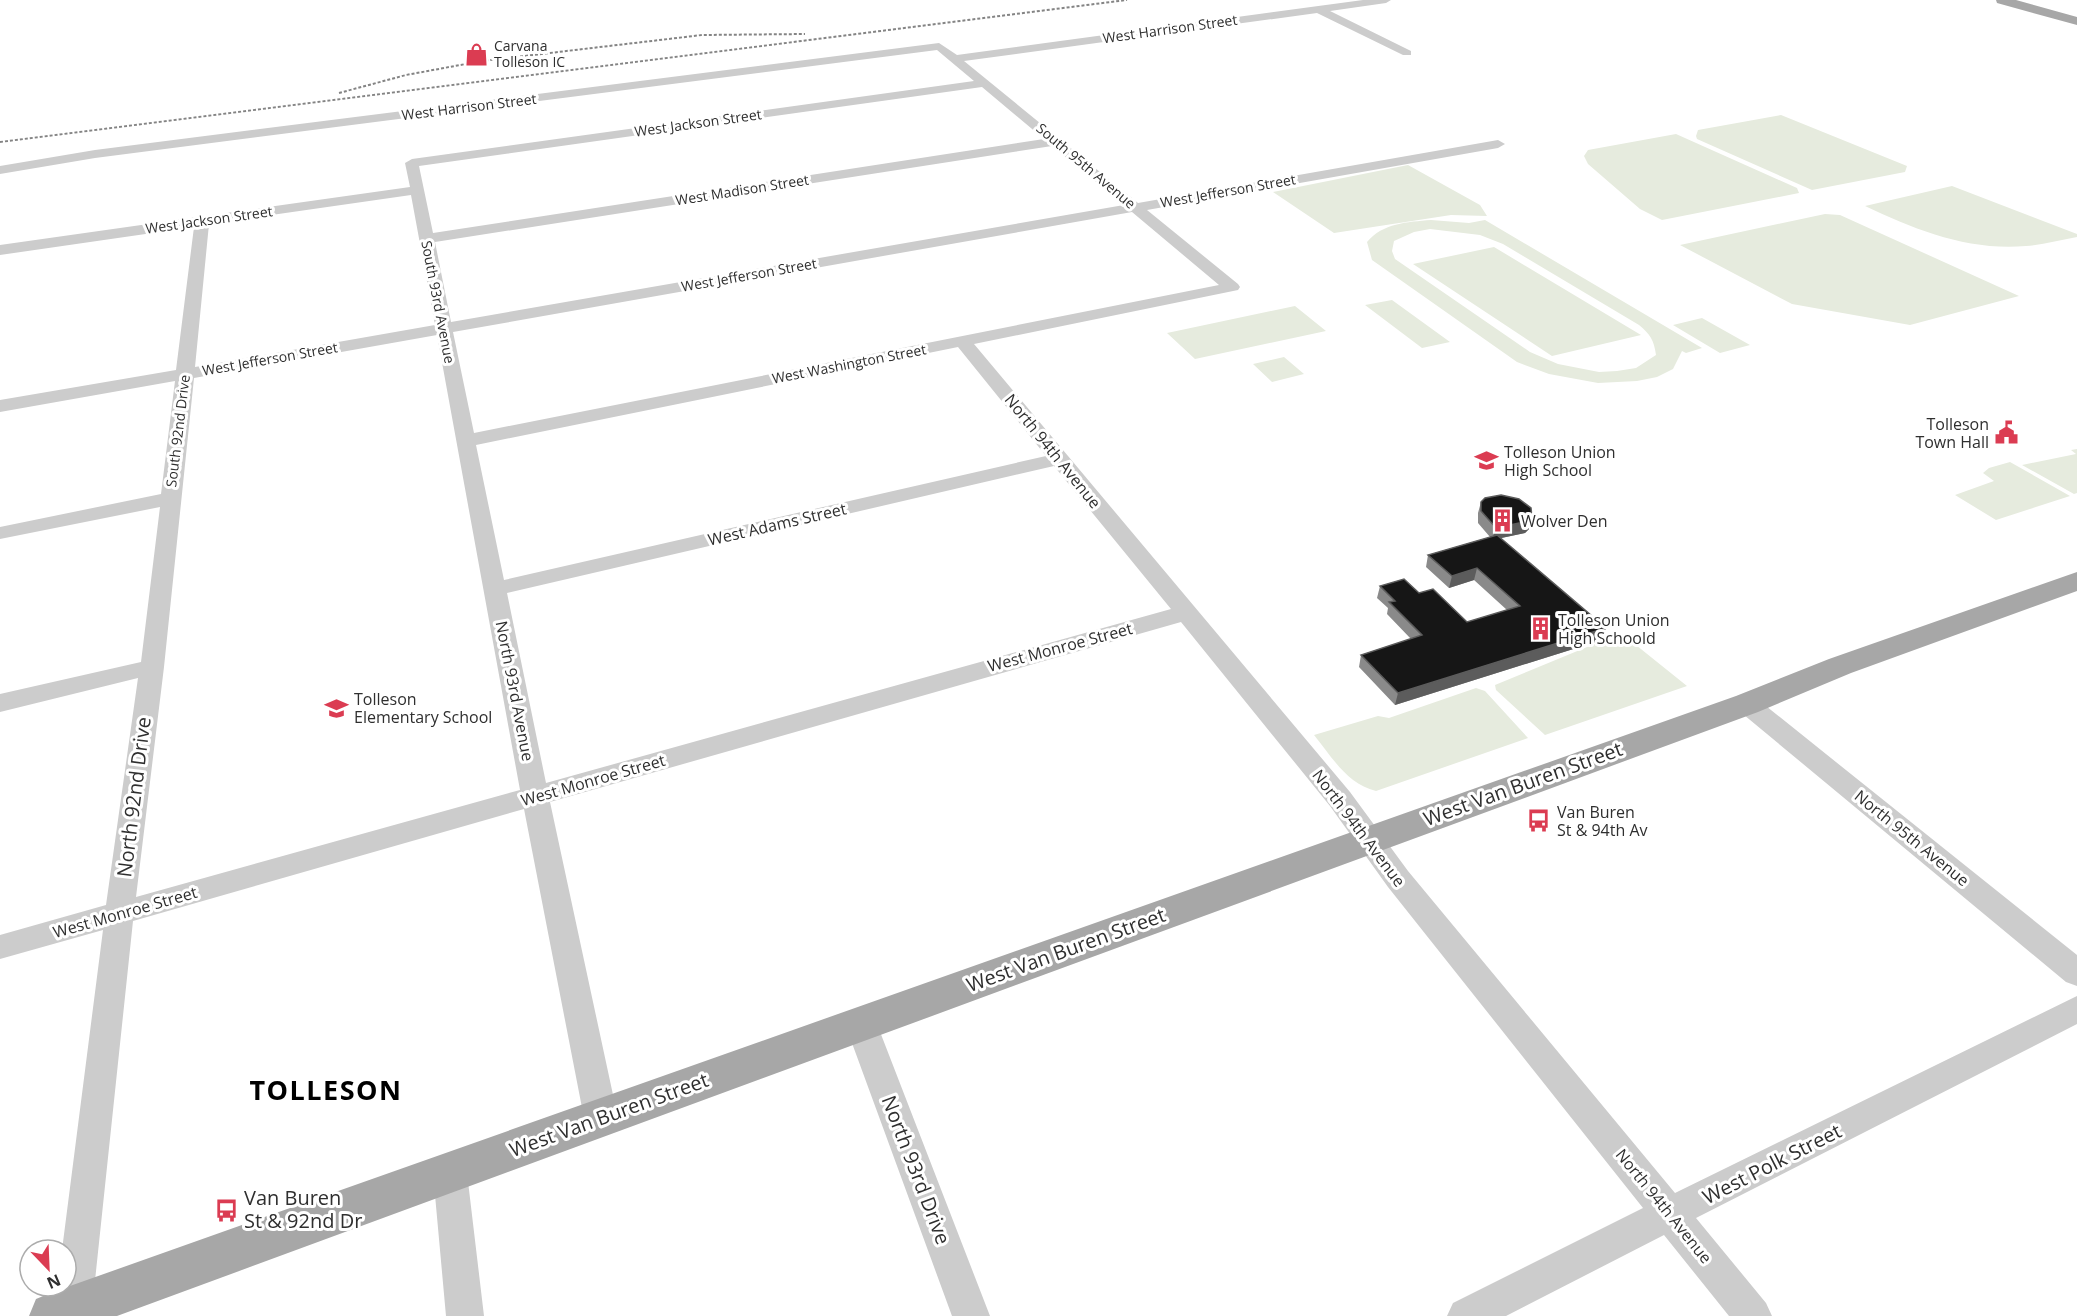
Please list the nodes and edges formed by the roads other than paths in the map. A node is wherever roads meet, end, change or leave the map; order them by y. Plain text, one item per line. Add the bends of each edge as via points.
1 (1386, 0) edge
2 (2002, 0) edge
3 (1318, 9) junction
4 (2077, 21) edge
5 (939, 46) joint
6 (1407, 53) dead end
7 (954, 59) junction
8 (985, 83) junction
9 (1056, 141) junction
10 (1498, 144) dead end
11 (412, 163) joint
12 (1, 172) edge
13 (417, 190) junction
14 (1135, 207) junction
15 (202, 220) junction
16 (427, 239) junction
17 (0, 250) edge
18 (1232, 287) joint
19 (443, 328) junction
20 (963, 342) junction
21 (185, 373) junction
22 (0, 406) edge
23 (465, 441) junction
24 (1059, 459) junction
25 (170, 499) junction
26 (0, 533) edge
27 (2077, 581) edge
28 (495, 589) junction
29 (1185, 613) junction
30 (152, 667) junction
31 (0, 703) edge
32 (1747, 704) junction
33 (535, 796) junction
34 (1370, 839) junction
35 (119, 913) junction
36 (0, 947) edge
37 (2077, 973) edge
38 (2077, 1009) edge
39 (861, 1024) junction
40 (601, 1118) junction
41 (450, 1173) junction
42 (1671, 1215) junction
43 (63, 1312) edge
44 (465, 1316) edge
45 (971, 1316) edge
46 (1466, 1316) edge
47 (1754, 1316) edge

1 - 3 street, West Harrison Street
2 - 4 main road
3 - 6 street
3 - 7 street, West Harrison Street
5 - 7 street, South 95th Avenue
5 - 12 street, West Harrison Street via 95,154
7 - 8 street, South 95th Avenue
8 - 9 street, South 95th Avenue
8 - 11 street, West Jackson Street
9 - 14 street, South 95th Avenue
9 - 16 street, West Madison Street
10 - 14 street, West Jefferson Street
11 - 13 street, South 93rd Avenue
13 - 15 street, West Jackson Street
13 - 16 street, South 93rd Avenue
14 - 18 street, South 95th Avenue
14 - 19 street, West Jefferson Street
15 - 17 street, West Jackson Street
15 - 21 street, South 92nd Drive
16 - 19 street, South 93rd Avenue
18 - 20 street, West Washington Street
19 - 21 street, West Jefferson Street
19 - 23 street, South 93rd Avenue
20 - 23 street, West Washington Street
20 - 24 street, North 94th Avenue
21 - 22 street, West Jefferson Street
21 - 25 street, South 92nd Drive
23 - 28 street, North 93rd Avenue
24 - 28 street, West Adams Street
24 - 29 street, North 94th Avenue
25 - 26 street
25 - 30 street, North 92nd Drive
27 - 32 main road, West Van Buren Street via 1840,666
28 - 33 street, North 93rd Avenue
29 - 33 street, West Monroe Street
29 - 34 street, North 94th Avenue
30 - 31 street
30 - 35 street, North 92nd Drive
32 - 34 main road, West Van Buren Street
32 - 37 street, North 95th Avenue
33 - 35 street, West Monroe Street
33 - 40 street, North 93rd Avenue
34 - 39 main road, West Van Buren Street
34 - 42 street, North 94th Avenue via 1404,887
35 - 36 street, West Monroe Street
35 - 43 street, North 92nd Drive
38 - 42 street, West Polk Street
39 - 40 main road, West Van Buren Street
39 - 45 street, North 93rd Drive
40 - 41 main road, West Van Buren Street
41 - 43 main road, West Van Buren Street
41 - 44 street
42 - 46 street, West Polk Street
42 - 47 street, North 94th Avenue

